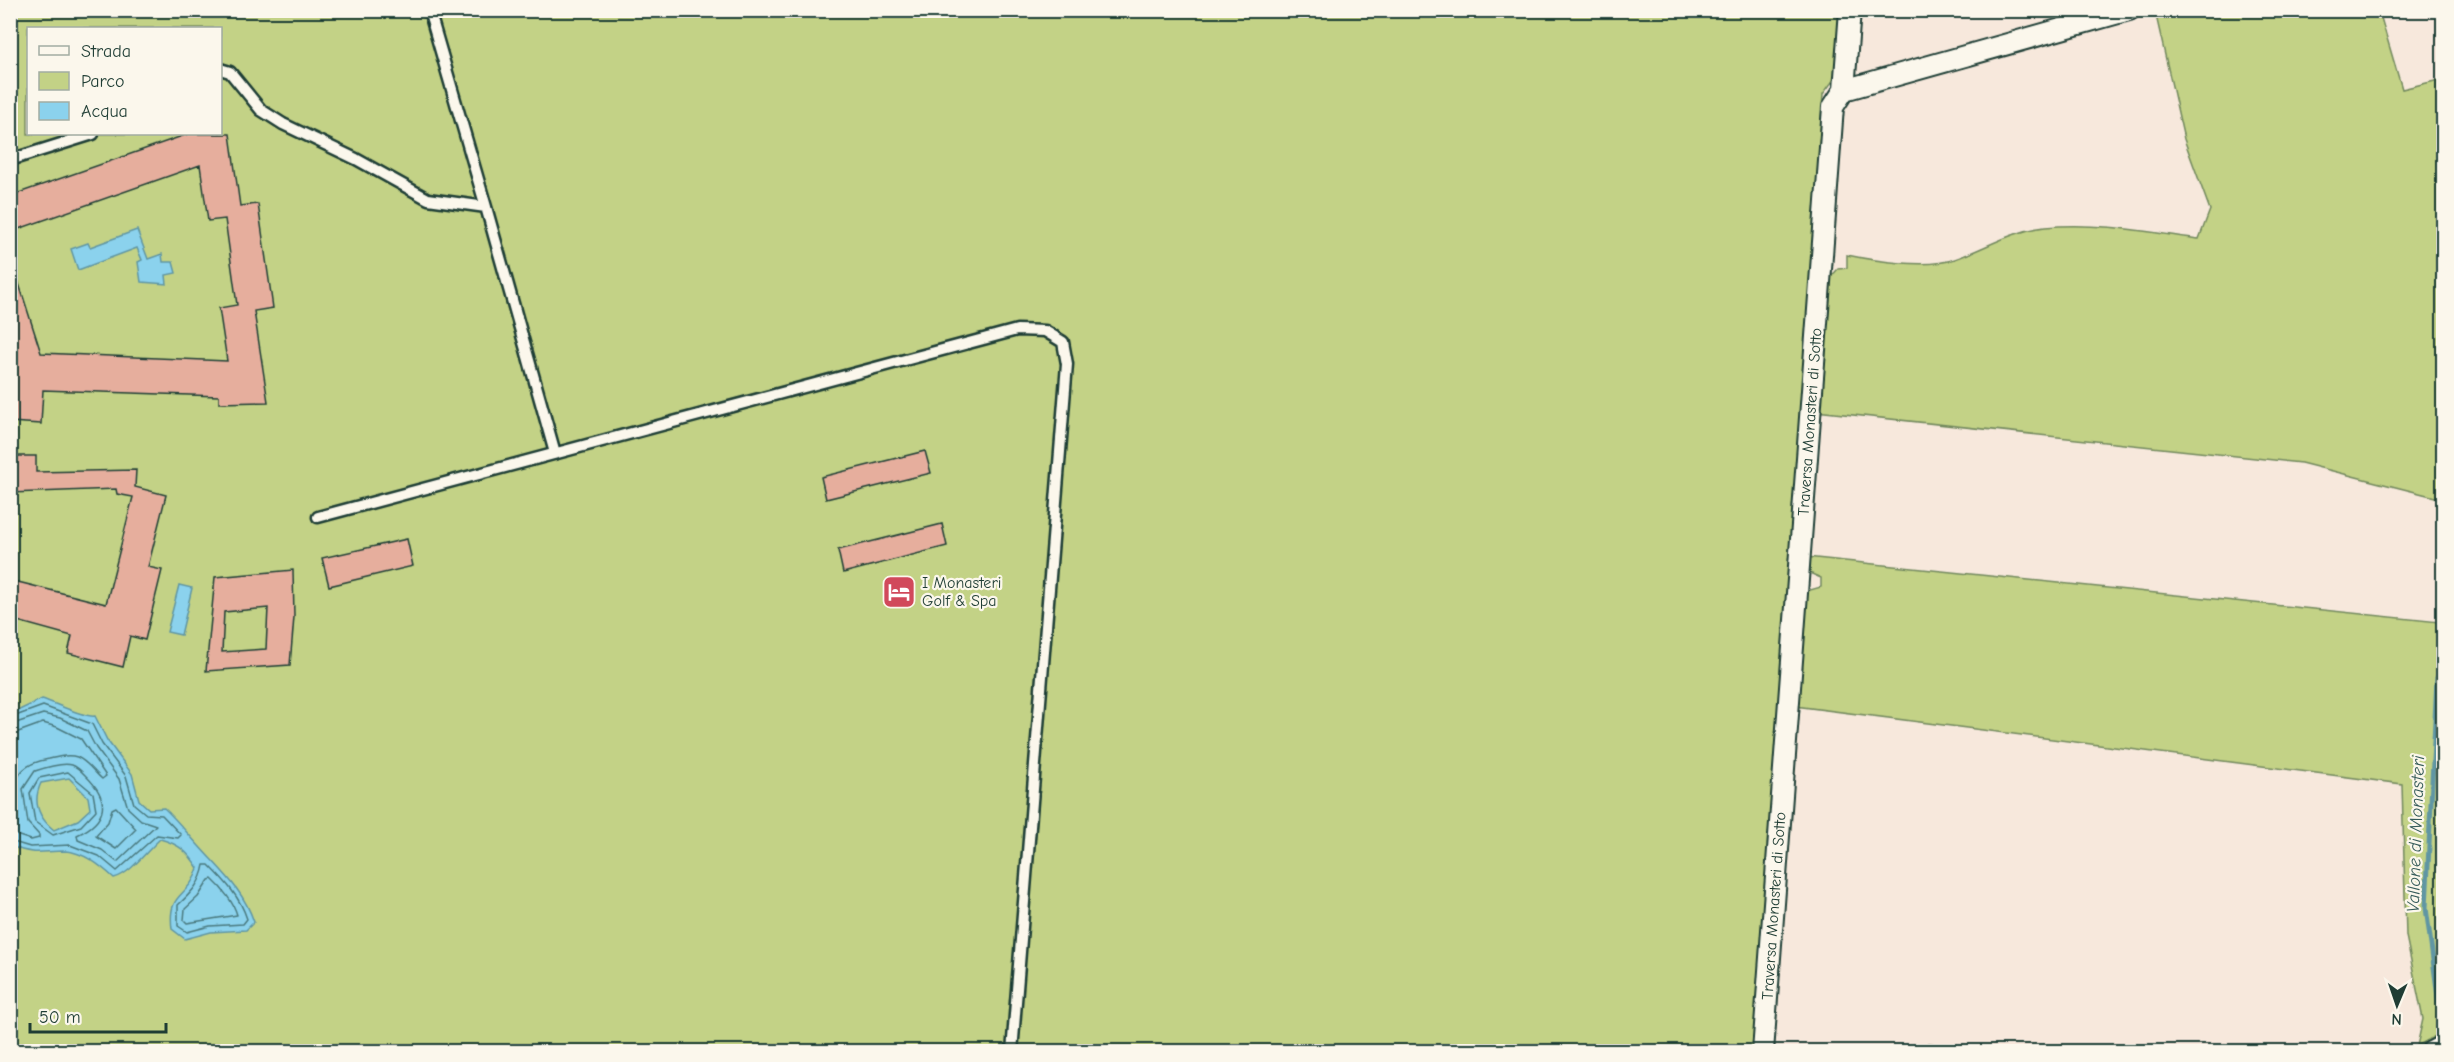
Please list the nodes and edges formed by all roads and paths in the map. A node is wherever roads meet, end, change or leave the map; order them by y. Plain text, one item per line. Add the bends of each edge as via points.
1 (429, 10) edge
2 (1850, 10) edge
3 (2129, 10) edge
4 (222, 70) edge
5 (1844, 90) junction
6 (90, 135) edge
7 (10, 160) edge
8 (486, 207) junction
9 (555, 453) junction
10 (318, 517) dead end
11 (2444, 1045) edge
12 (1011, 1052) edge
13 (1763, 1052) edge
14 (2432, 1052) edge

1 - 8 lane
2 - 5 street, Traversa Monasteri di Sotto
3 - 5 street
4 - 8 lane via 230,72 261,110 283,124 428,199
5 - 13 street, Traversa Monasteri di Sotto via 1833,107
6 - 7 lane
8 - 9 lane
9 - 10 lane
9 - 12 lane via 1017,330 1045,331 1063,342 1067,364
11 - 14 street

